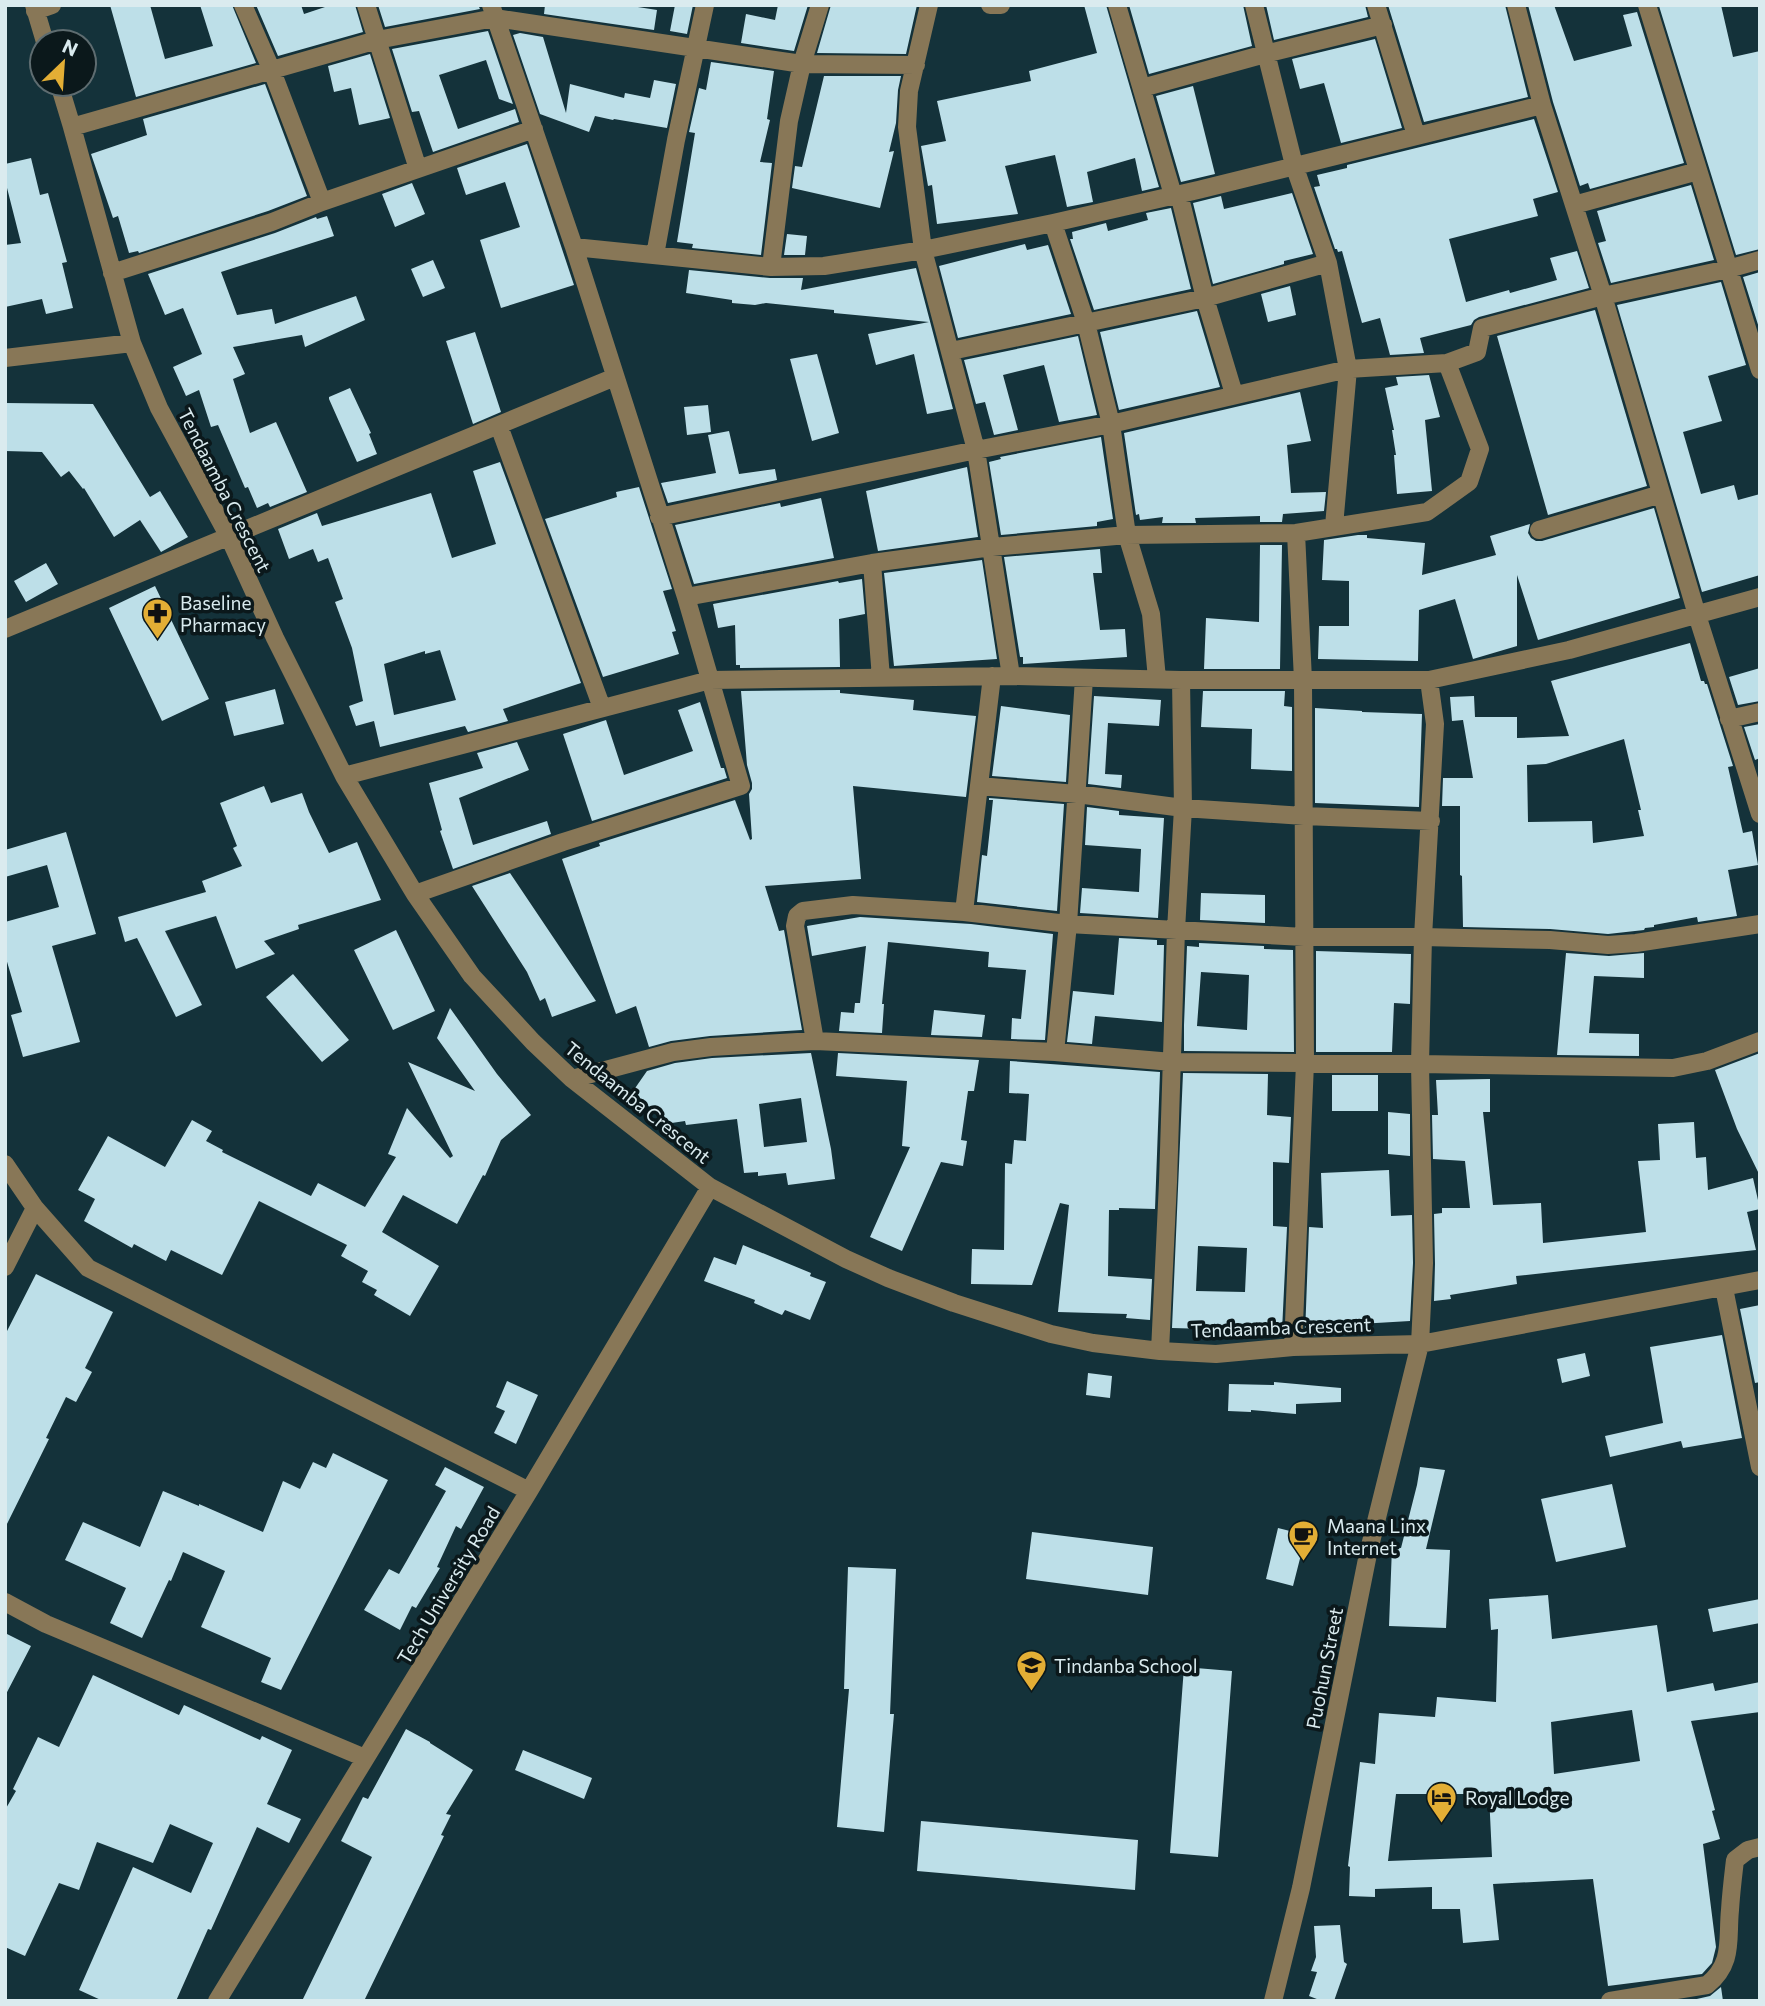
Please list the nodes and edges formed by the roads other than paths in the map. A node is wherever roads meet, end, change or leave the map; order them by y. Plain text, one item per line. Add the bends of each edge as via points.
1 (243, 5) edge
2 (366, 5) edge
3 (705, 5) edge
4 (820, 5) edge
5 (929, 5) edge
6 (990, 5) edge
7 (1001, 5) edge
8 (1117, 5) edge
9 (1254, 5) edge
10 (1377, 5) edge
11 (1516, 5) edge
12 (1647, 5) edge
13 (40, 7) edge
14 (493, 12) edge
15 (1383, 25) junction
16 (43, 28) edge
17 (377, 40) junction
18 (695, 48) junction
19 (1265, 54) junction
20 (802, 64) junction
21 (916, 65) junction
22 (272, 71) junction
23 (1142, 88) junction
24 (63, 98) edge
25 (1542, 105) junction
26 (72, 127) junction
27 (534, 129) junction
28 (1416, 135) junction
29 (1294, 165) junction
30 (418, 169) junction
31 (1698, 171) junction
32 (1176, 194) junction
33 (322, 202) junction
34 (1574, 205) junction
35 (1053, 223) junction
36 (573, 247) junction
37 (923, 250) junction
38 (655, 255) junction
39 (1760, 260) edge
40 (1328, 263) junction
41 (771, 267) junction
42 (1728, 269) junction
43 (112, 273) junction
44 (1603, 296) junction
45 (1205, 298) junction
46 (1086, 323) junction
47 (132, 343) junction
48 (951, 351) junction
49 (5, 359) edge
50 (1447, 363) junction
51 (1348, 369) junction
52 (1760, 370) edge
53 (615, 377) junction
54 (1234, 394) junction
55 (1111, 424) junction
56 (499, 426) junction
57 (975, 450) junction
58 (1661, 494) junction
59 (659, 517) junction
60 (1334, 526) junction
61 (1539, 530) dead end
62 (1296, 533) junction
63 (1127, 535) junction
64 (229, 537) junction
65 (992, 547) junction
66 (872, 564) junction
67 (686, 597) junction
68 (1760, 597) edge
69 (1697, 615) junction
70 (5, 629) edge
71 (992, 676) junction
72 (1011, 676) junction
73 (881, 678) junction
74 (1084, 678) junction
75 (1157, 679) junction
76 (710, 680) junction
77 (1181, 680) junction
78 (1303, 680) junction
79 (1429, 680) junction
80 (603, 708) junction
81 (1760, 712) edge
82 (1728, 719) junction
83 (344, 776) junction
84 (979, 786) junction
85 (1077, 794) junction
86 (1183, 808) junction
87 (1760, 814) edge
88 (1304, 816) junction
89 (1431, 821) junction
90 (415, 894) junction
91 (964, 912) junction
92 (1068, 924) junction
93 (1760, 924) edge
94 (1176, 930) junction
95 (1304, 937) junction
96 (1423, 937) junction
97 (815, 1041) junction
98 (1760, 1041) edge
99 (1055, 1052) junction
100 (1172, 1062) junction
101 (1305, 1063) junction
102 (1420, 1063) junction
103 (572, 1079) junction
104 (5, 1164) edge
105 (709, 1187) junction
106 (35, 1208) junction
107 (5, 1267) edge
108 (1760, 1280) edge
109 (1724, 1288) junction
110 (1420, 1344) junction
111 (1293, 1347) junction
112 (1160, 1351) junction
113 (1760, 1467) edge
114 (529, 1491) junction
115 (5, 1602) edge
116 (365, 1758) junction
117 (1760, 1847) edge
118 (217, 2001) edge
119 (1273, 2001) edge
120 (1610, 2001) edge

1 - 22 street
2 - 17 street
3 - 18 street
4 - 20 street
5 - 21 street
6 - 7 street
8 - 23 street
9 - 19 street
10 - 15 street
11 - 25 street
12 - 31 street
13 - 16 street
14 - 17 street
14 - 18 street
14 - 27 street
15 - 19 street
15 - 28 street
17 - 22 street
17 - 30 street
18 - 20 street
18 - 38 street
19 - 23 street
19 - 29 street
20 - 21 street
20 - 41 street via 789,121
21 - 37 street via 907,127
22 - 26 street
22 - 33 street
23 - 32 street
24 - 26 street, Tendaamba Crescent
25 - 28 street
25 - 34 street
26 - 43 street, Tendaamba Crescent
27 - 30 street
27 - 36 street
28 - 29 street
29 - 32 street
29 - 40 street
30 - 33 street
31 - 34 street
31 - 42 street
32 - 35 street
32 - 45 street
33 - 43 street
34 - 44 street
35 - 37 street
35 - 46 street
36 - 38 street
36 - 53 street
37 - 41 street via 824,266
37 - 48 street
38 - 41 street
39 - 42 street
40 - 45 street
40 - 51 street
42 - 44 street
42 - 52 street
43 - 47 street, Tendaamba Crescent
44 - 50 street via 1482,328 1477,352
44 - 58 street
45 - 46 street
45 - 54 street
46 - 48 street
46 - 55 street
47 - 49 street
47 - 64 street, Tendaamba Crescent via 159,408
48 - 57 street
50 - 51 street
50 - 60 street via 1480,449 1469,482 1427,512
51 - 54 street
51 - 60 street
53 - 56 street
53 - 59 street
54 - 55 street
55 - 57 street
55 - 63 street
56 - 64 street
56 - 80 street
57 - 59 street
57 - 65 street
58 - 61 street
58 - 69 street
59 - 67 street
60 - 62 street
62 - 63 street
62 - 78 street
63 - 65 street
63 - 75 street via 1151,614
64 - 70 street
64 - 83 street, Tendaamba Crescent
65 - 66 street
65 - 72 street
66 - 67 street
66 - 73 street
67 - 76 street
68 - 69 street
69 - 79 street via 1569,650
69 - 82 street
71 - 72 street
71 - 73 street
71 - 84 street
72 - 74 street
73 - 76 street
74 - 75 street
74 - 85 street
75 - 77 street
76 - 80 street
76 - 90 street via 741,786
77 - 78 street
77 - 86 street
78 - 79 street
78 - 88 street
79 - 89 street, Puohun Street via 1435,724
80 - 83 street
81 - 82 street
82 - 87 street
83 - 90 street, Tendaamba Crescent
84 - 85 street
84 - 91 street
85 - 86 street
85 - 92 street
86 - 88 street
86 - 94 street
88 - 89 street
88 - 95 street
89 - 96 street, Puohun Street
90 - 103 street, Tendaamba Crescent via 472,976
91 - 92 street
91 - 97 street via 853,905 811,908 797,916
92 - 94 street
92 - 99 street
93 - 96 street via 1608,945
94 - 95 street
94 - 100 street
95 - 96 street
95 - 101 street
96 - 102 street, Puohun Street
97 - 99 street
97 - 103 street via 673,1052
98 - 102 street via 1673,1069
99 - 100 street
100 - 101 street
100 - 112 street
101 - 102 street
101 - 111 street
102 - 110 street, Puohun Street via 1424,1264
103 - 105 street, Tendaamba Crescent
104 - 106 street
105 - 112 street, Tendaamba Crescent via 846,1259 954,1303 1051,1335
105 - 114 street, Tech University Road
106 - 107 street
106 - 114 street via 88,1268
108 - 109 street, Tendaamba Crescent
109 - 110 street, Tendaamba Crescent
109 - 113 street
110 - 111 street, Tendaamba Crescent
110 - 119 street, Puohun Street via 1368,1554 1301,1888
111 - 112 street, Tendaamba Crescent via 1216,1354
114 - 116 street, Tech University Road
115 - 116 street via 46,1625
116 - 118 street, Tech University Road
117 - 120 street via 1735,1860 1730,1943 1717,1977 1707,1985

